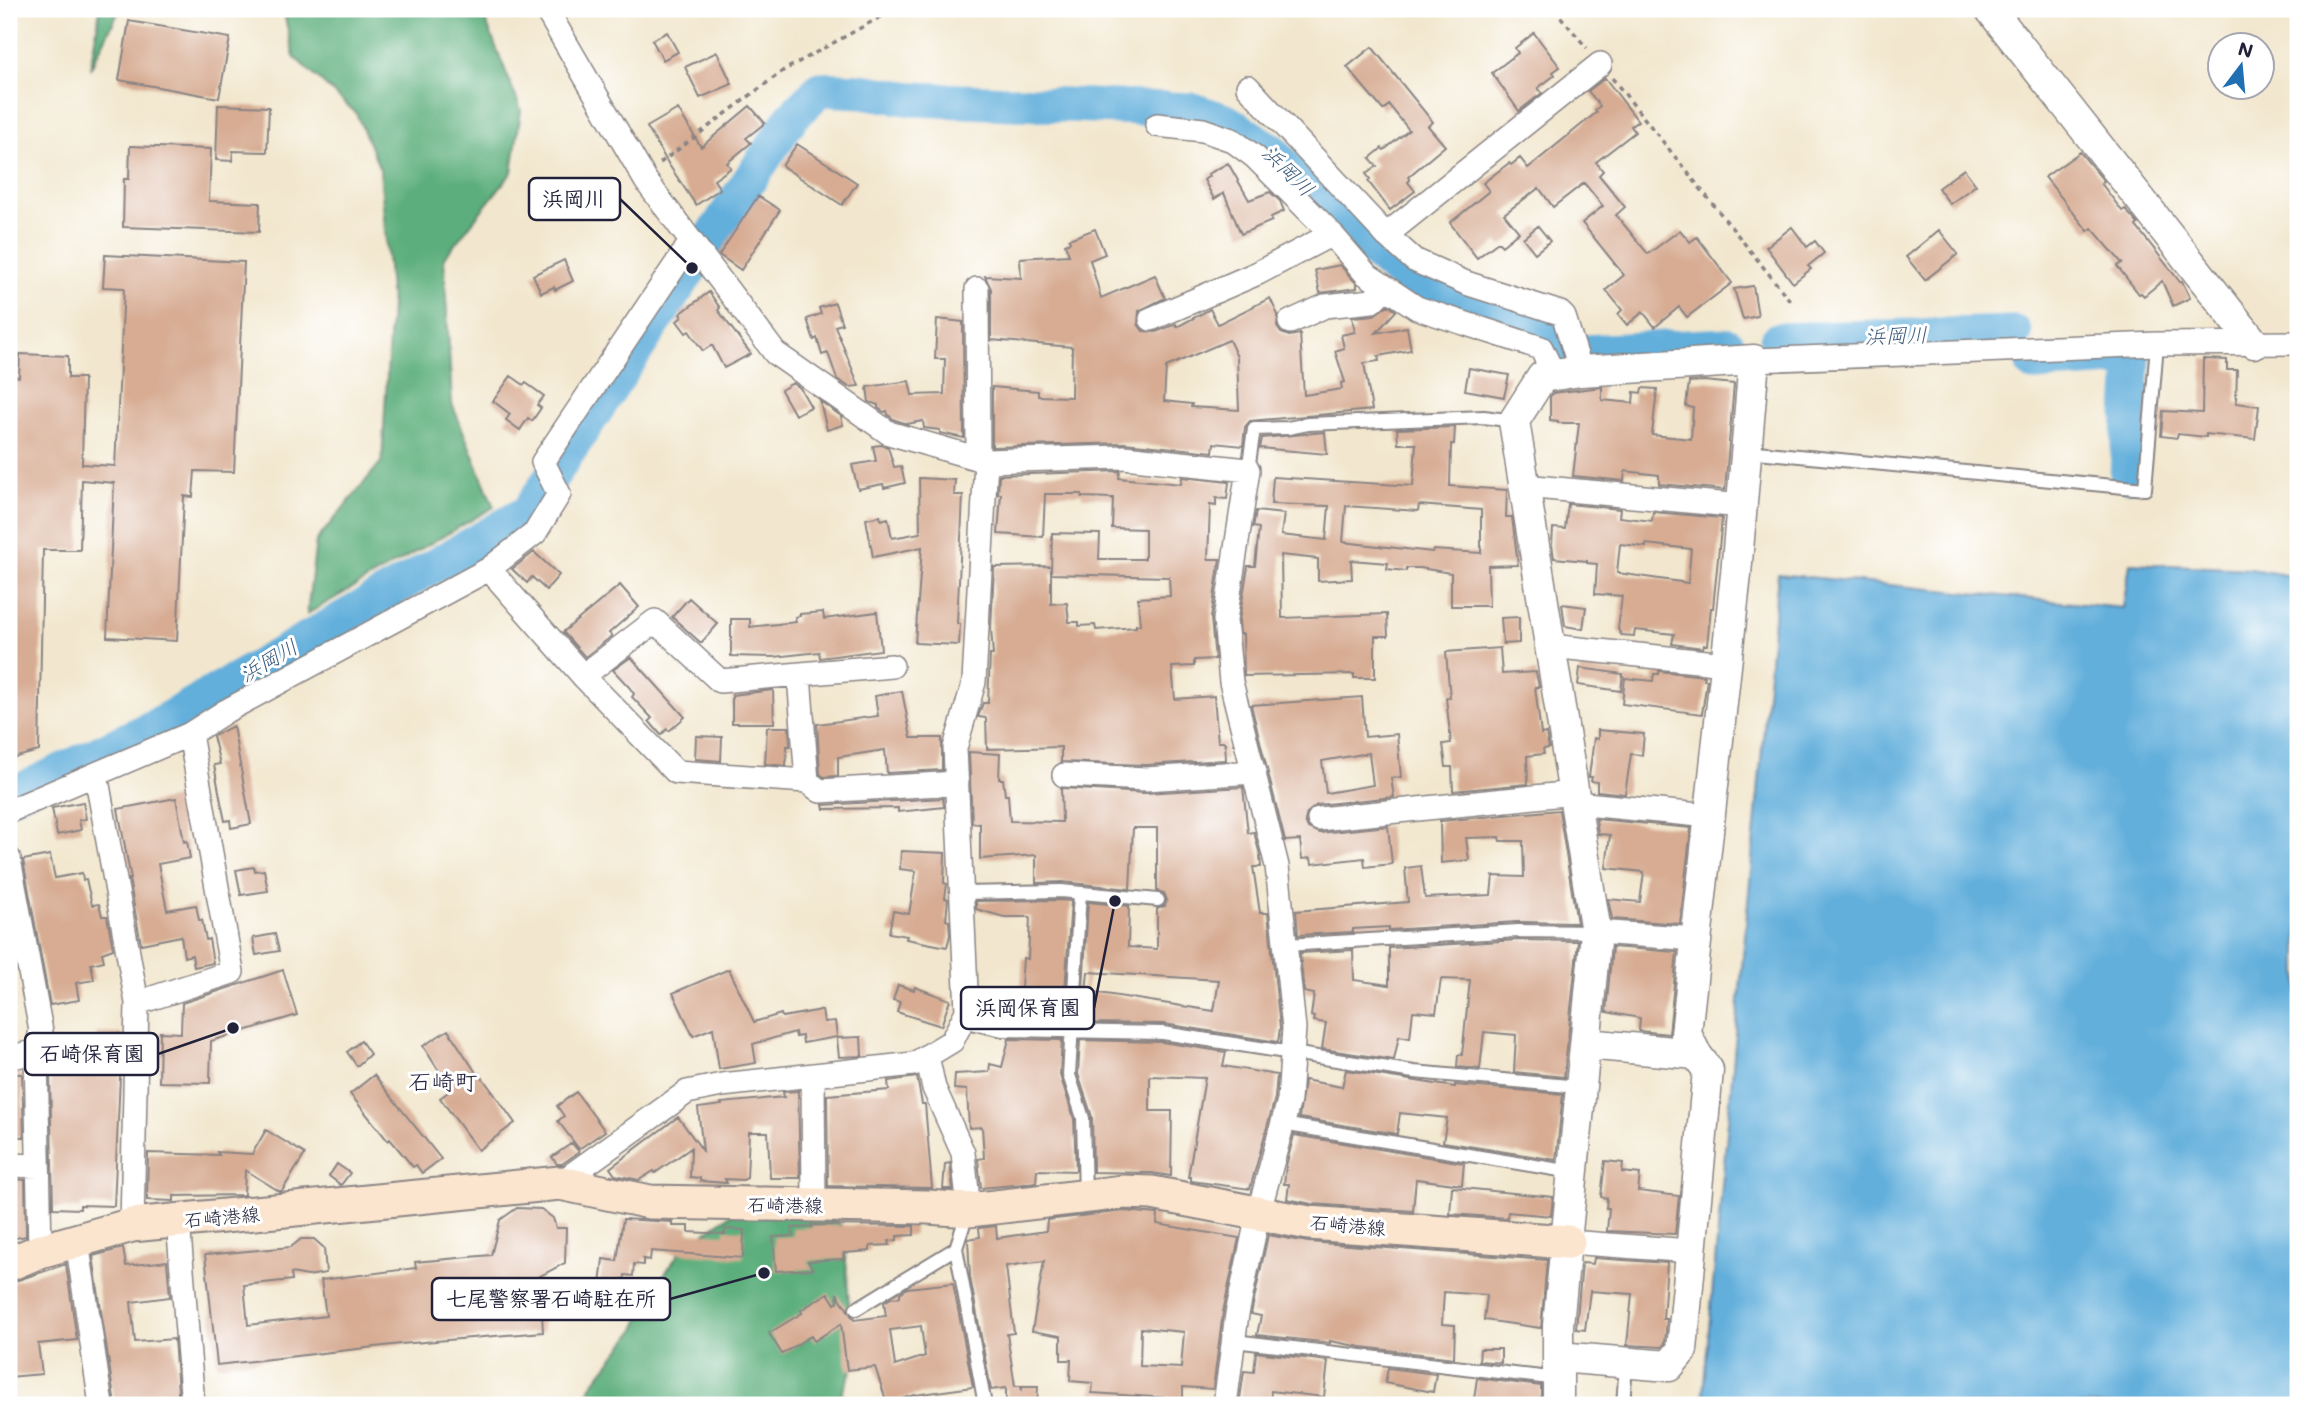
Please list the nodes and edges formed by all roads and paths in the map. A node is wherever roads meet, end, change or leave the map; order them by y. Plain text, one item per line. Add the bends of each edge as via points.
1 (546, 9) edge
2 (895, 9) edge
3 (1555, 9) edge
4 (1990, 9) edge
5 (1600, 65) junction
6 (1248, 87) dead end
7 (1157, 125) dead end
8 (646, 181) junction
9 (1332, 234) junction
10 (1386, 235) junction
11 (697, 250) junction
12 (1385, 288) junction
13 (977, 289) dead end
14 (1792, 303) dead end
15 (1151, 319) dead end
16 (1290, 323) dead end
17 (2298, 343) edge
18 (2157, 344) junction
19 (2255, 344) junction
20 (1754, 360) junction
21 (1567, 373) junction
22 (1514, 421) junction
23 (1746, 451) junction
24 (982, 460) junction
25 (1248, 470) junction
26 (1524, 486) junction
27 (1742, 506) junction
28 (489, 569) junction
29 (1550, 646) junction
30 (1726, 664) junction
31 (892, 666) dead end
32 (799, 675) junction
33 (583, 676) junction
34 (190, 734) junction
35 (1255, 772) junction
36 (96, 774) junction
37 (1064, 775) dead end
38 (807, 781) junction
39 (957, 783) junction
40 (1574, 798) junction
41 (9, 811) edge
42 (1710, 816) junction
43 (1319, 819) dead end
44 (9, 859) edge
45 (1080, 893) junction
46 (962, 894) junction
47 (1158, 900) dead end
48 (1596, 932) junction
49 (1697, 939) junction
50 (1286, 945) junction
51 (137, 1003) junction
52 (962, 1021) junction
53 (1072, 1031) junction
54 (1586, 1044) junction
55 (36, 1051) junction
56 (1292, 1052) junction
57 (1696, 1054) junction
58 (927, 1056) junction
59 (9, 1058) edge
60 (813, 1075) junction
61 (1582, 1088) junction
62 (1282, 1125) junction
63 (9, 1166) edge
64 (38, 1166) junction
65 (1574, 1172) junction
66 (560, 1183) junction
67 (1086, 1196) junction
68 (814, 1205) junction
69 (969, 1210) junction
70 (1258, 1215) junction
71 (178, 1221) junction
72 (132, 1225) junction
73 (77, 1241) junction
74 (1568, 1242) junction
75 (956, 1248) junction
76 (40, 1251) junction
77 (1691, 1251) junction
78 (9, 1264) edge
79 (856, 1309) dead end
80 (1234, 1341) junction
81 (1626, 1363) junction
82 (1558, 1381) edge
83 (101, 1405) edge
84 (193, 1405) edge
85 (985, 1405) edge
86 (1225, 1405) edge
87 (1623, 1405) edge

1 - 8 street
2 - 8 path via 785,70 656,167
3 - 5 path
4 - 19 street
5 - 10 street
5 - 14 path
6 - 10 street
7 - 9 street via 1203,130 1233,140
8 - 11 street
9 - 12 street via 1366,274
9 - 15 street via 1258,273
10 - 21 street via 1413,260 1433,270 1560,313 1564,317
11 - 24 street via 775,353 889,433
11 - 28 street via 543,463 559,494 535,533
12 - 16 street via 1371,301 1325,306
12 - 21 street via 1417,308 1541,348
13 - 24 street
17 - 19 street
18 - 19 street
18 - 20 street
18 - 23 lane via 2145,489
20 - 21 street
20 - 23 street
21 - 22 street via 1542,377
22 - 25 lane via 1484,417 1254,429
22 - 26 street
23 - 27 street
24 - 25 street via 1124,457
24 - 39 street via 974,682 955,748
25 - 35 street via 1225,620 1231,682
26 - 27 street
26 - 29 street
27 - 30 street
28 - 33 street
28 - 34 street
29 - 30 street
29 - 40 street
30 - 42 street
31 - 32 street
32 - 33 street via 720,681 656,621
32 - 38 street
33 - 38 street via 676,772
34 - 36 street
34 - 51 street via 232,972
35 - 37 street via 1146,779
35 - 50 street via 1277,866
36 - 41 street
36 - 51 street
38 - 39 street via 820,791
39 - 46 street
40 - 42 street
40 - 43 street
40 - 48 street
42 - 49 street
44 - 55 street via 41,1031
45 - 46 lane
45 - 47 lane
45 - 53 lane
46 - 52 street via 967,1011
48 - 49 street
48 - 50 lane via 1477,933
48 - 54 street
49 - 57 street via 1686,1034
50 - 56 street
51 - 72 street
52 - 53 lane via 1002,1030
52 - 58 street via 952,1041
53 - 56 lane via 1163,1033
53 - 67 lane via 1069,1075 1083,1118
54 - 57 street
54 - 61 street
55 - 59 street
55 - 64 street
56 - 61 lane via 1438,1074
56 - 62 street via 1289,1100
57 - 77 street via 1708,1070
58 - 60 street via 914,1064
58 - 69 street via 934,1088 963,1153
60 - 66 street via 687,1092
60 - 68 street
61 - 65 street
62 - 65 lane
62 - 70 street
63 - 64 street
64 - 76 street
65 - 74 street
66 - 68 main road, 石崎港線 via 650,1202
66 - 71 main road, 石崎港線
67 - 69 main road, 石崎港線
67 - 70 main road, 石崎港線 via 1152,1193
68 - 69 main road, 石崎港線
69 - 75 lane
70 - 74 main road, 石崎港線 via 1309,1223
70 - 80 street
71 - 72 main road, 石崎港線
71 - 84 street
72 - 73 main road, 石崎港線
73 - 76 main road, 石崎港線
73 - 83 street
74 - 77 street
74 - 82 street via 1558,1325
75 - 79 lane
75 - 85 lane
76 - 78 main road, 石崎港線
77 - 81 street via 1682,1350 1669,1366
80 - 82 lane
80 - 86 street
81 - 82 street
81 - 87 lane

